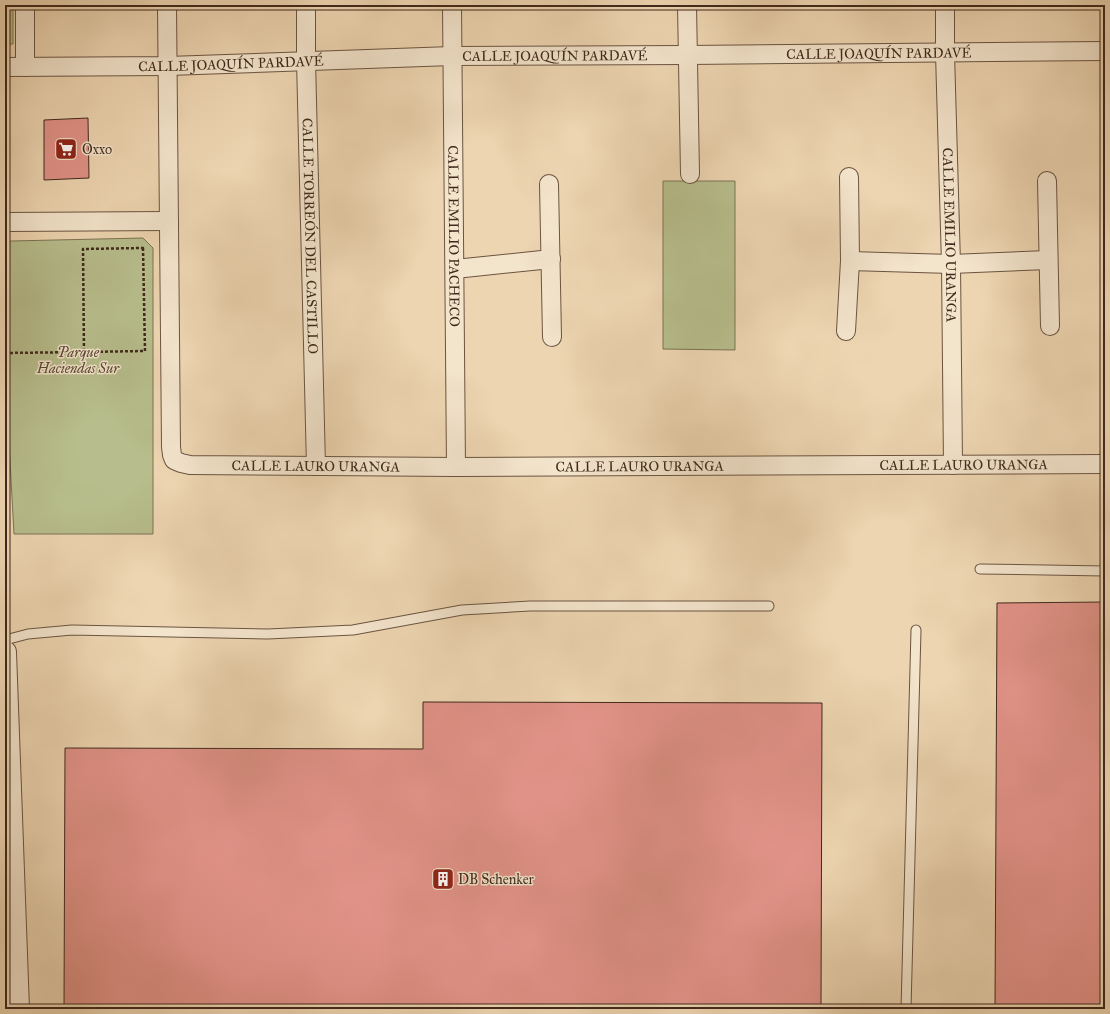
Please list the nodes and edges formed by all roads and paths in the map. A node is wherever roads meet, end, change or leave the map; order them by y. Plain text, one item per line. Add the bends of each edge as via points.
1 (25, 5) edge
2 (168, 5) edge
3 (306, 5) edge
4 (452, 5) edge
5 (686, 5) edge
6 (945, 5) edge
7 (1105, 51) edge
8 (945, 53) junction
9 (688, 55) junction
10 (452, 56) junction
11 (306, 60) junction
12 (168, 66) junction
13 (5, 67) edge
14 (25, 67) junction
15 (690, 174) dead end
16 (849, 178) dead end
17 (1047, 181) dead end
18 (549, 184) dead end
19 (5, 222) edge
20 (169, 222) junction
21 (551, 258) junction
22 (1048, 260) junction
23 (850, 261) junction
24 (950, 264) junction
25 (455, 269) junction
26 (1050, 326) dead end
27 (846, 331) dead end
28 (552, 337) dead end
29 (84, 352) junction
30 (5, 353) edge
31 (5, 416) edge
32 (1105, 464) edge
33 (953, 465) junction
34 (316, 466) junction
35 (456, 467) junction
36 (5, 509) edge
37 (980, 569) dead end
38 (1105, 571) edge
39 (769, 606) dead end
40 (916, 630) dead end
41 (5, 640) edge
42 (5, 652) edge
43 (18, 1009) edge
44 (906, 1009) edge

1 - 14 street
2 - 12 street
3 - 11 street, CALLE TORREÓN DEL CASTILLO
4 - 10 street, CALLE EMILIO PACHECO
5 - 9 street
6 - 8 street, CALLE EMILIO URANGA
7 - 8 street, CALLE JOAQUÍN PARDAVÉ
8 - 9 street, CALLE JOAQUÍN PARDAVÉ
8 - 24 street, CALLE EMILIO URANGA
9 - 10 street, CALLE JOAQUÍN PARDAVÉ
9 - 15 street
10 - 11 street, CALLE JOAQUÍN PARDAVÉ
10 - 25 street, CALLE EMILIO PACHECO
11 - 12 street, CALLE JOAQUÍN PARDAVÉ
11 - 34 street, CALLE TORREÓN DEL CASTILLO
12 - 14 street, CALLE JOAQUÍN PARDAVÉ
12 - 20 street
13 - 14 street, CALLE JOAQUÍN PARDAVÉ
16 - 23 street
17 - 22 street
18 - 21 street
19 - 20 street
20 - 34 street, CALLE LAURO URANGA via 171,448 174,460 190,465
21 - 25 street
21 - 28 street
22 - 24 street
22 - 26 street
23 - 24 street
23 - 27 street
24 - 33 street, CALLE EMILIO URANGA
25 - 35 street, CALLE EMILIO PACHECO
29 - 29 path via 145,351 143,248 83,249
29 - 30 path
31 - 36 path via 9,489
32 - 33 street, CALLE LAURO URANGA
33 - 35 street, CALLE LAURO URANGA
34 - 35 street, CALLE LAURO URANGA
37 - 38 lane
39 - 41 lane via 523,607 462,610 353,630 268,634 72,630 28,634
40 - 44 lane
42 - 43 street

